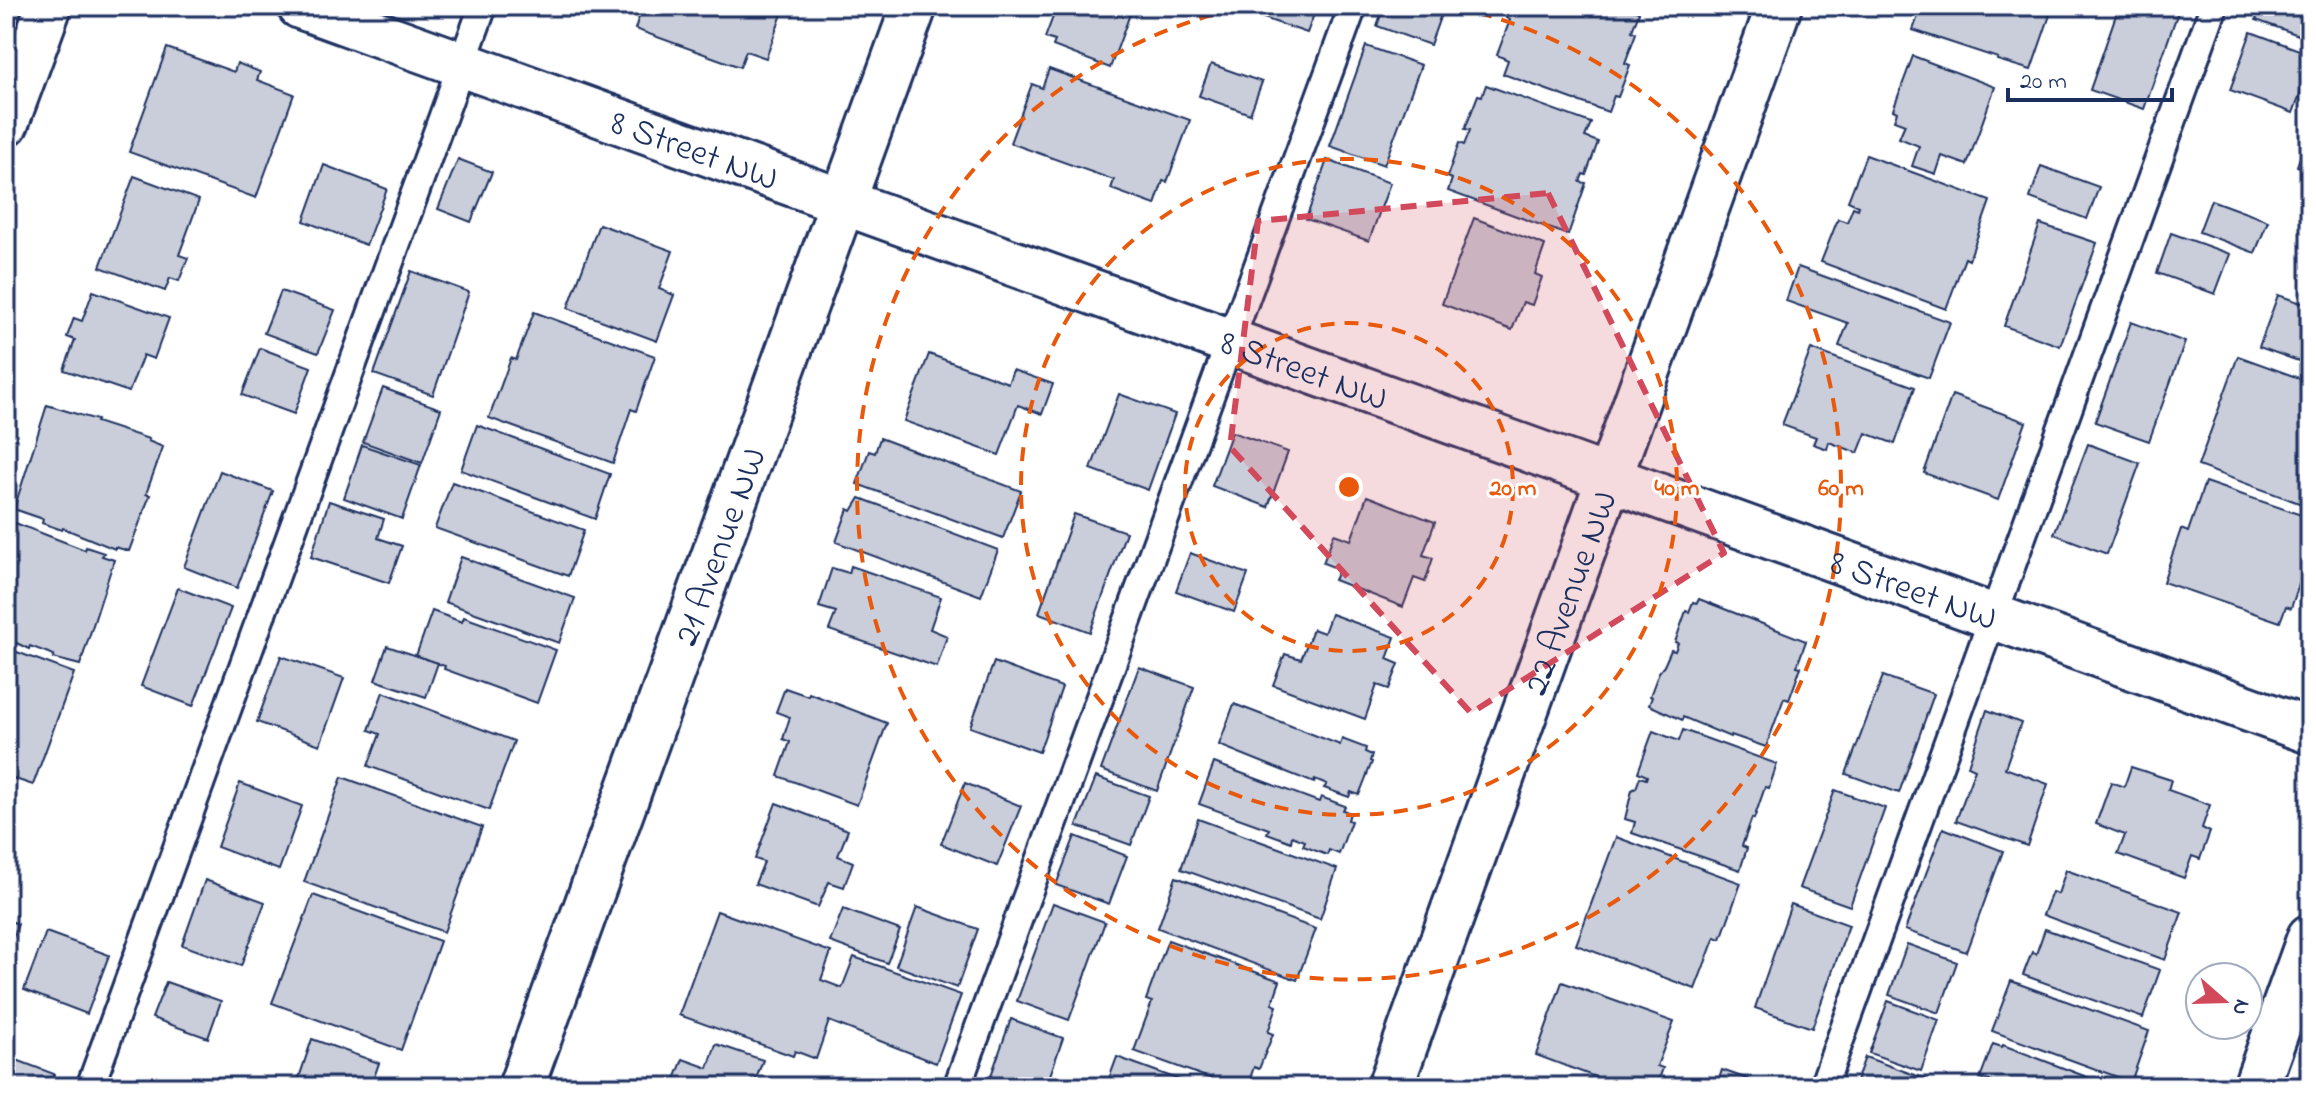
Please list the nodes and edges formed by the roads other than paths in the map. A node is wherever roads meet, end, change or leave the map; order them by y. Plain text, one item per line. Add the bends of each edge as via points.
1 (49, 6) edge
2 (300, 6) edge
3 (483, 6) edge
4 (914, 6) edge
5 (1353, 6) edge
6 (1779, 6) edge
7 (2214, 6) edge
8 (462, 65) junction
9 (6, 123) edge
10 (841, 202) junction
11 (1230, 343) junction
12 (1610, 480) junction
13 (1994, 619) junction
14 (2310, 731) edge
15 (2310, 937) edge
16 (90, 1087) edge
17 (521, 1087) edge
18 (957, 1087) edge
19 (1390, 1087) edge
20 (1823, 1087) edge
21 (2256, 1087) edge

1 - 9 street
2 - 8 street, 8 Street NW
3 - 8 lane
4 - 10 street, 21 Avenue NW
5 - 11 lane
6 - 12 street, 22 Avenue NW
7 - 13 lane
8 - 10 street, 8 Street NW
8 - 16 lane
10 - 11 street, 8 Street NW
10 - 17 street, 21 Avenue NW
11 - 12 street, 8 Street NW
11 - 18 lane
12 - 13 street, 8 Street NW
12 - 19 street, 22 Avenue NW
13 - 14 street, 8 Street NW
13 - 20 lane
15 - 21 street

